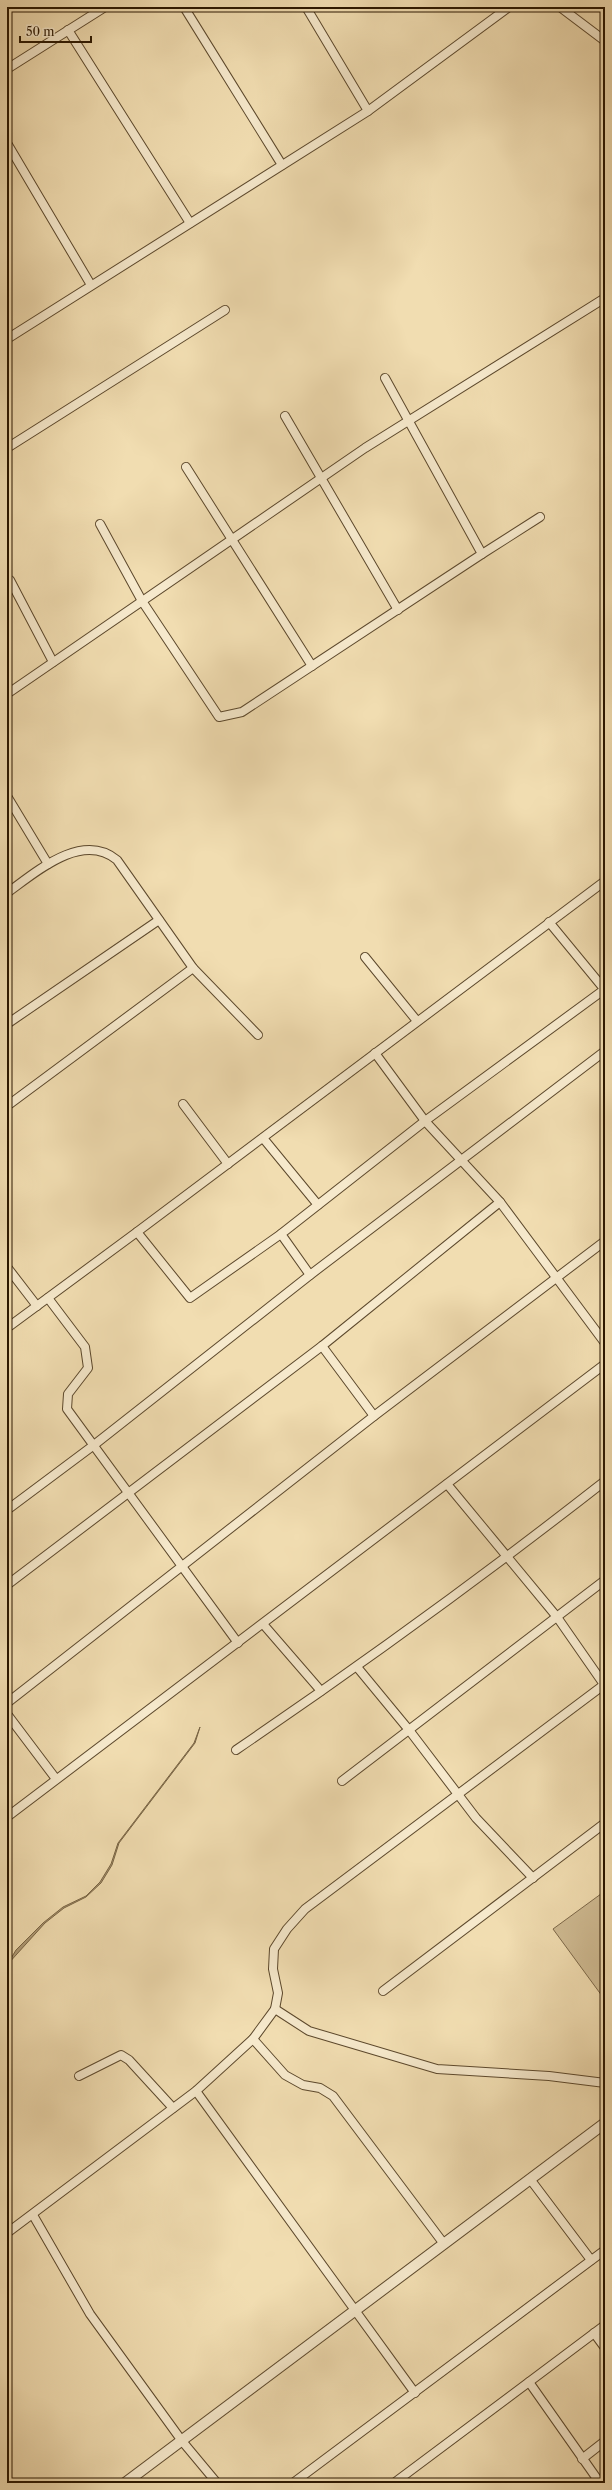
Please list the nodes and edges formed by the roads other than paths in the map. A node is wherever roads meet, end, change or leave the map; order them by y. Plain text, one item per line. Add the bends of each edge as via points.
1 (105, 7) edge
2 (184, 7) edge
3 (509, 7) edge
4 (560, 7) edge
5 (307, 8) edge
6 (68, 30) junction
7 (605, 41) edge
8 (7, 69) edge
9 (368, 111) junction
10 (7, 143) edge
11 (282, 165) junction
12 (190, 223) junction
13 (91, 285) junction
14 (605, 298) edge
15 (225, 310) dead end
16 (8, 336) edge
17 (386, 378) dead end
18 (285, 416) dead end
19 (408, 421) junction
20 (7, 448) edge
21 (186, 467) dead end
22 (322, 478) junction
23 (540, 517) dead end
24 (100, 524) dead end
25 (231, 540) junction
26 (482, 554) junction
27 (10, 580) dead end
28 (142, 601) junction
29 (398, 610) junction
30 (53, 662) junction
31 (312, 666) junction
32 (7, 694) edge
33 (7, 796) edge
34 (48, 864) junction
35 (605, 881) edge
36 (7, 893) edge
37 (159, 920) junction
38 (549, 922) junction
39 (364, 957) dead end
40 (193, 968) junction
41 (605, 990) edge
42 (417, 1021) junction
43 (7, 1024) edge
44 (258, 1034) dead end
45 (605, 1052) edge
46 (374, 1053) junction
47 (183, 1104) dead end
48 (7, 1106) edge
49 (425, 1121) junction
50 (262, 1138) junction
51 (461, 1160) junction
52 (228, 1164) junction
53 (500, 1202) junction
54 (318, 1205) junction
55 (137, 1232) junction
56 (281, 1234) junction
57 (605, 1242) edge
58 (7, 1267) edge
59 (310, 1275) junction
60 (558, 1277) junction
61 (48, 1298) junction
62 (37, 1306) junction
63 (7, 1328) edge
64 (605, 1343) edge
65 (322, 1346) junction
66 (605, 1364) edge
67 (374, 1416) junction
68 (94, 1445) junction
69 (605, 1481) edge
70 (447, 1484) junction
71 (128, 1493) junction
72 (7, 1510) edge
73 (508, 1558) junction
74 (181, 1567) junction
75 (605, 1580) edge
76 (7, 1585) edge
77 (557, 1617) junction
78 (263, 1624) junction
79 (238, 1643) junction
80 (357, 1667) junction
81 (605, 1685) edge
82 (321, 1691) junction
83 (7, 1703) edge
84 (7, 1714) edge
85 (409, 1730) junction
86 (236, 1750) dead end
87 (56, 1779) junction
88 (342, 1781) dead end
89 (459, 1795) junction
90 (7, 1817) edge
91 (605, 1823) edge
92 (533, 1878) junction
93 (382, 1991) dead end
94 (275, 2009) junction
95 (253, 2039) junction
96 (79, 2076) dead end
97 (605, 2083) edge
98 (196, 2091) junction
99 (173, 2108) junction
100 (605, 2123) edge
101 (530, 2179) junction
102 (33, 2215) junction
103 (7, 2233) edge
104 (444, 2244) junction
105 (605, 2250) edge
106 (591, 2260) junction
107 (356, 2310) junction
108 (605, 2325) edge
109 (594, 2333) junction
110 (605, 2348) edge
111 (529, 2382) junction
112 (415, 2393) junction
113 (182, 2441) junction
114 (605, 2441) edge
115 (582, 2459) junction
116 (125, 2483) edge
117 (217, 2483) edge
118 (293, 2483) edge
119 (394, 2483) edge
120 (600, 2483) edge

1 - 6 street
2 - 11 street
3 - 9 street
4 - 7 street
5 - 9 street
6 - 8 street
6 - 12 street
9 - 11 street
10 - 13 street
11 - 12 street
12 - 13 street
13 - 16 street
14 - 19 street
15 - 20 street
17 - 19 street
18 - 22 street
19 - 22 street
19 - 26 street
21 - 25 street
22 - 25 street
22 - 29 street
23 - 26 street
24 - 28 street
25 - 28 street
25 - 31 street
26 - 29 street
27 - 30 street
28 - 30 street
28 - 31 street via 219,717 242,712
29 - 31 street
30 - 32 street
33 - 34 street
34 - 36 street
34 - 37 street via 88,849 106,851 117,860
35 - 38 street
37 - 40 street
37 - 43 street
38 - 41 street
38 - 42 street
39 - 42 street
40 - 44 street
40 - 48 street
41 - 49 street
42 - 46 street
45 - 51 street
46 - 49 street
46 - 50 street
47 - 52 street
49 - 51 street
49 - 54 street
50 - 52 street
50 - 54 street
51 - 53 street
51 - 59 street
52 - 55 street
53 - 60 street
53 - 65 street
54 - 56 street
55 - 56 street via 190,1298
55 - 61 street
56 - 59 street
57 - 60 street
58 - 62 street
59 - 68 street
60 - 64 street
60 - 67 street
61 - 62 street
61 - 68 street via 85,1347 88,1368 68,1394 67,1409
62 - 63 street
65 - 67 street
65 - 71 street
66 - 70 street
67 - 74 street
68 - 71 street
68 - 72 street
69 - 73 street
70 - 73 street
70 - 78 street
71 - 74 street
71 - 76 street
73 - 77 street
73 - 80 street
74 - 79 street
74 - 83 street
75 - 77 street
77 - 81 street
77 - 85 street
78 - 79 street
78 - 82 street
79 - 87 street
80 - 82 street
80 - 85 street
81 - 89 street
82 - 86 street
84 - 87 street
85 - 88 street
85 - 89 street
87 - 90 street
89 - 92 street via 499,1845
89 - 94 street via 305,1909 287,1929 274,1949 273,1969 278,1993
91 - 92 street
92 - 93 street
94 - 95 street
94 - 97 street via 309,2031 436,2069 548,2076
95 - 98 street
95 - 104 street via 285,2075 303,2085 320,2088 333,2096
96 - 99 street via 121,2055 129,2060
98 - 99 street
98 - 107 street
99 - 102 street
100 - 101 street
101 - 104 street
101 - 106 street
102 - 103 street
102 - 113 street via 90,2314
104 - 107 street
105 - 106 street
106 - 112 street
107 - 112 street
107 - 113 street
108 - 109 street
109 - 110 street
109 - 111 street
111 - 115 street
111 - 119 street
112 - 118 street
113 - 116 street
113 - 117 street
114 - 115 street
115 - 120 street

